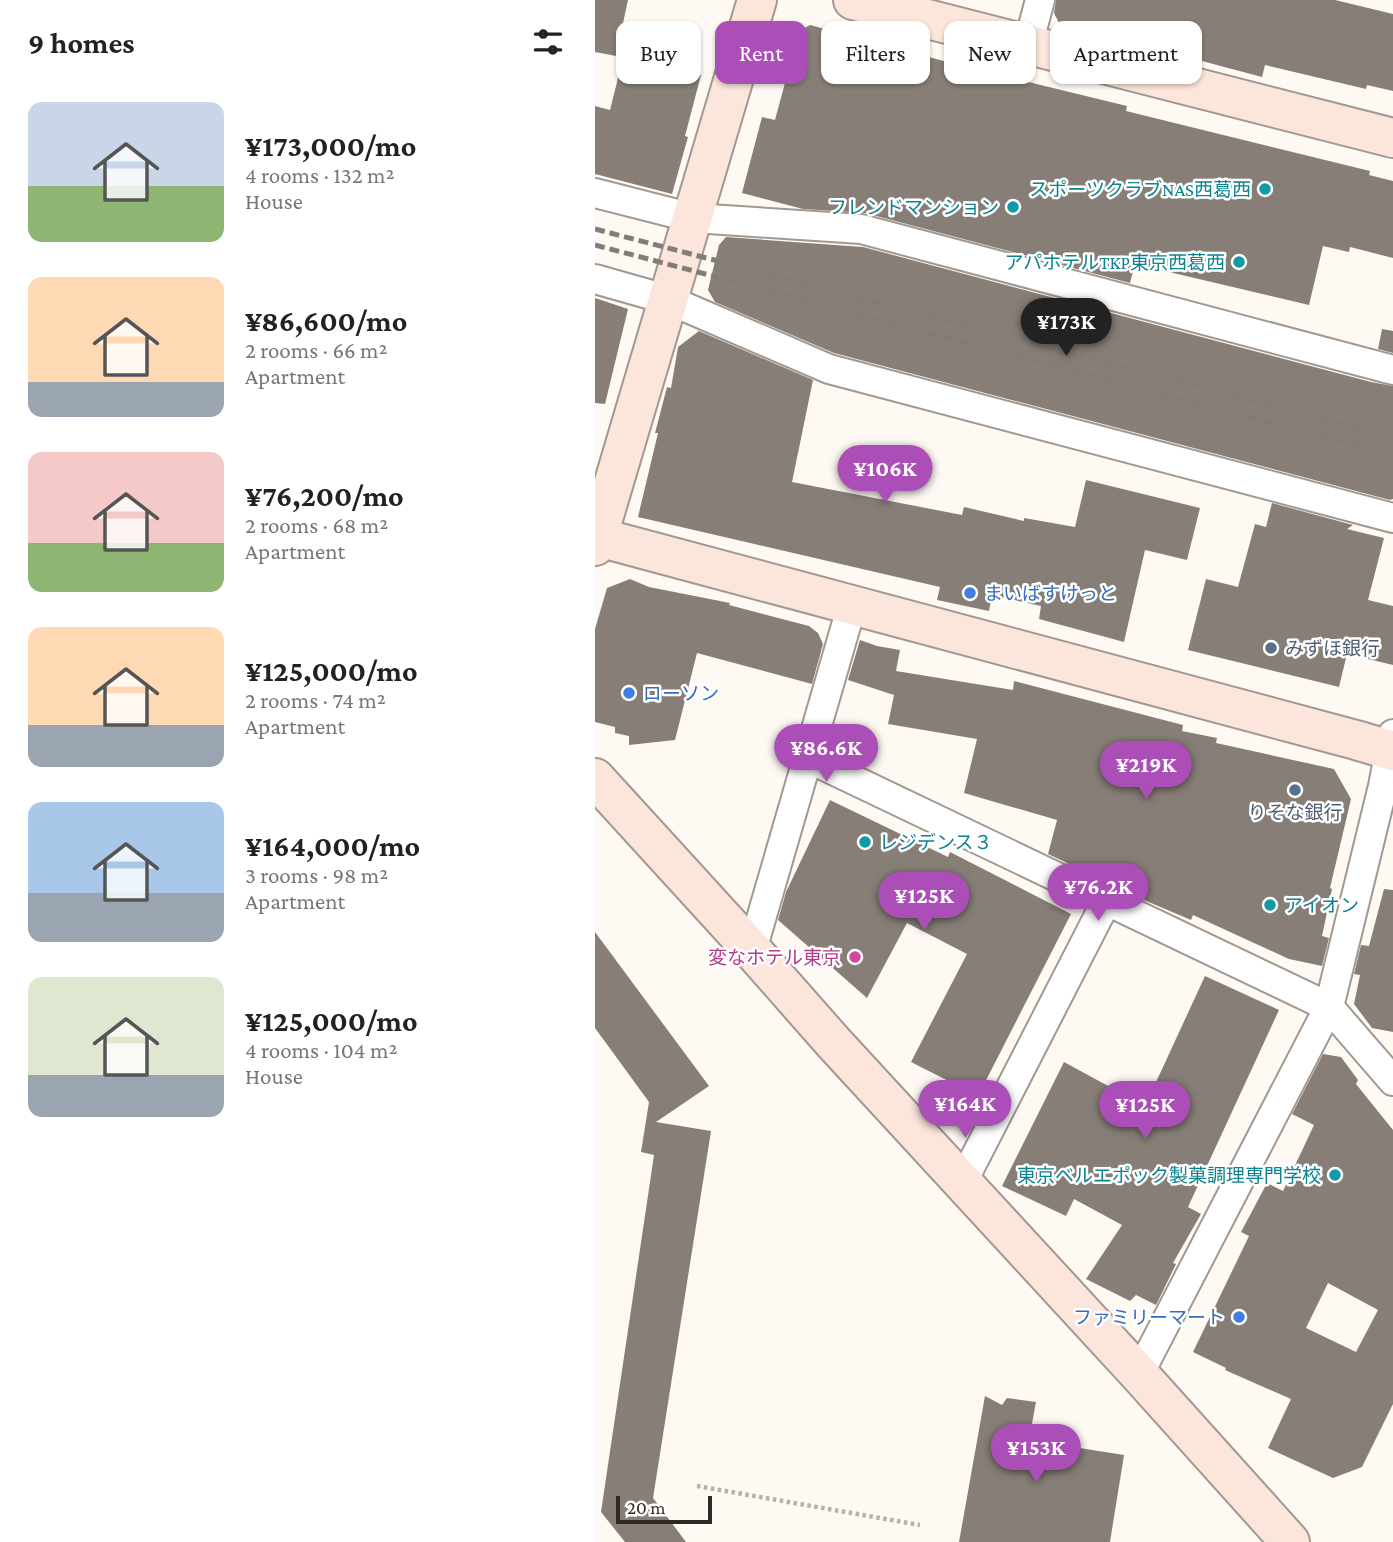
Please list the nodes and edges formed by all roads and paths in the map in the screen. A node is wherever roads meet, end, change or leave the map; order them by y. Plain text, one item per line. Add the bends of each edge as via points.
1 (757, 0) edge
2 (853, 0) edge
3 (1040, 0) edge
4 (1034, 21) edge
5 (944, 23) edge
6 (1036, 47) edge
7 (1393, 138) edge
8 (595, 193) edge
9 (693, 218) junction
10 (595, 279) edge
11 (669, 300) junction
12 (1393, 370) edge
13 (1393, 518) edge
14 (597, 542) edge
15 (852, 605) junction
16 (1392, 744) edge
17 (808, 758) junction
18 (595, 778) edge
19 (1107, 900) junction
20 (752, 950) junction
21 (1329, 1007) junction
22 (1393, 1081) edge
23 (963, 1181) junction
24 (1139, 1374) junction
25 (697, 1486) dead end
26 (920, 1525) dead end
27 (1290, 1542) edge

1 - 9 street
2 - 5 street
3 - 4 street
6 - 7 street
8 - 9 street
9 - 11 street
9 - 12 street via 862,229
10 - 11 street
11 - 13 street via 829,369
11 - 14 street
14 - 15 street
15 - 16 street
15 - 17 street
16 - 21 street
17 - 19 street
17 - 20 street
18 - 20 street
19 - 21 street
19 - 23 street
20 - 23 street
21 - 22 street
21 - 24 street
23 - 24 street
24 - 27 street
25 - 26 path

